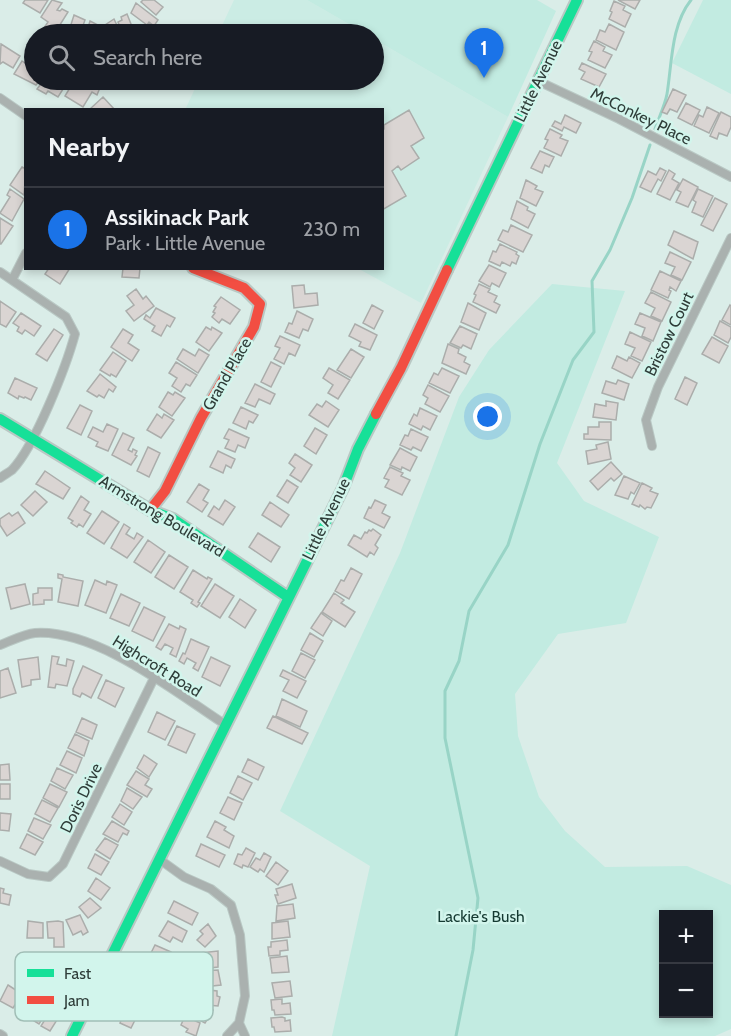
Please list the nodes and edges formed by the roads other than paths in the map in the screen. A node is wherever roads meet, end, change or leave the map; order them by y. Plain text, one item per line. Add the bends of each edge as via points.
1 (577, 0) edge
2 (538, 81) junction
3 (0, 98) edge
4 (24, 115) edge
5 (731, 177) edge
6 (731, 238) edge
7 (24, 257) edge
8 (198, 270) edge
9 (0, 272) edge
10 (12, 280) junction
11 (0, 419) edge
12 (33, 438) junction
13 (652, 446) dead end
14 (0, 478) edge
15 (150, 510) junction
16 (288, 597) junction
17 (0, 645) edge
18 (154, 678) junction
19 (226, 726) junction
20 (159, 859) junction
21 (0, 861) edge
22 (113, 952) edge
23 (79, 1021) edge
24 (239, 1023) junction
25 (72, 1036) edge
26 (227, 1036) edge
27 (245, 1036) edge

1 - 2 street, Little Avenue
2 - 5 street, McConkey Place
2 - 16 street, Little Avenue
3 - 4 street
6 - 13 street, Bristow Court via 658,387 646,420
7 - 10 street
8 - 15 street, Grand Place via 244,288 260,304 254,327 201,418 165,491
9 - 10 street
10 - 12 street via 66,317 75,334
11 - 12 street, Armstrong Boulevard
12 - 14 street via 12,469
12 - 15 street, Armstrong Boulevard
15 - 16 street, Armstrong Boulevard via 173,519
16 - 19 street, Little Avenue
17 - 18 street, Highcroft Road via 34,633 69,636 105,648
18 - 19 street, Highcroft Road
18 - 21 street, Doris Drive via 63,864 49,877 28,874
19 - 20 street, Little Avenue
20 - 22 street, Little Avenue
20 - 24 street via 231,905 240,935 245,996
23 - 25 street, Little Avenue
24 - 26 street
24 - 27 street

